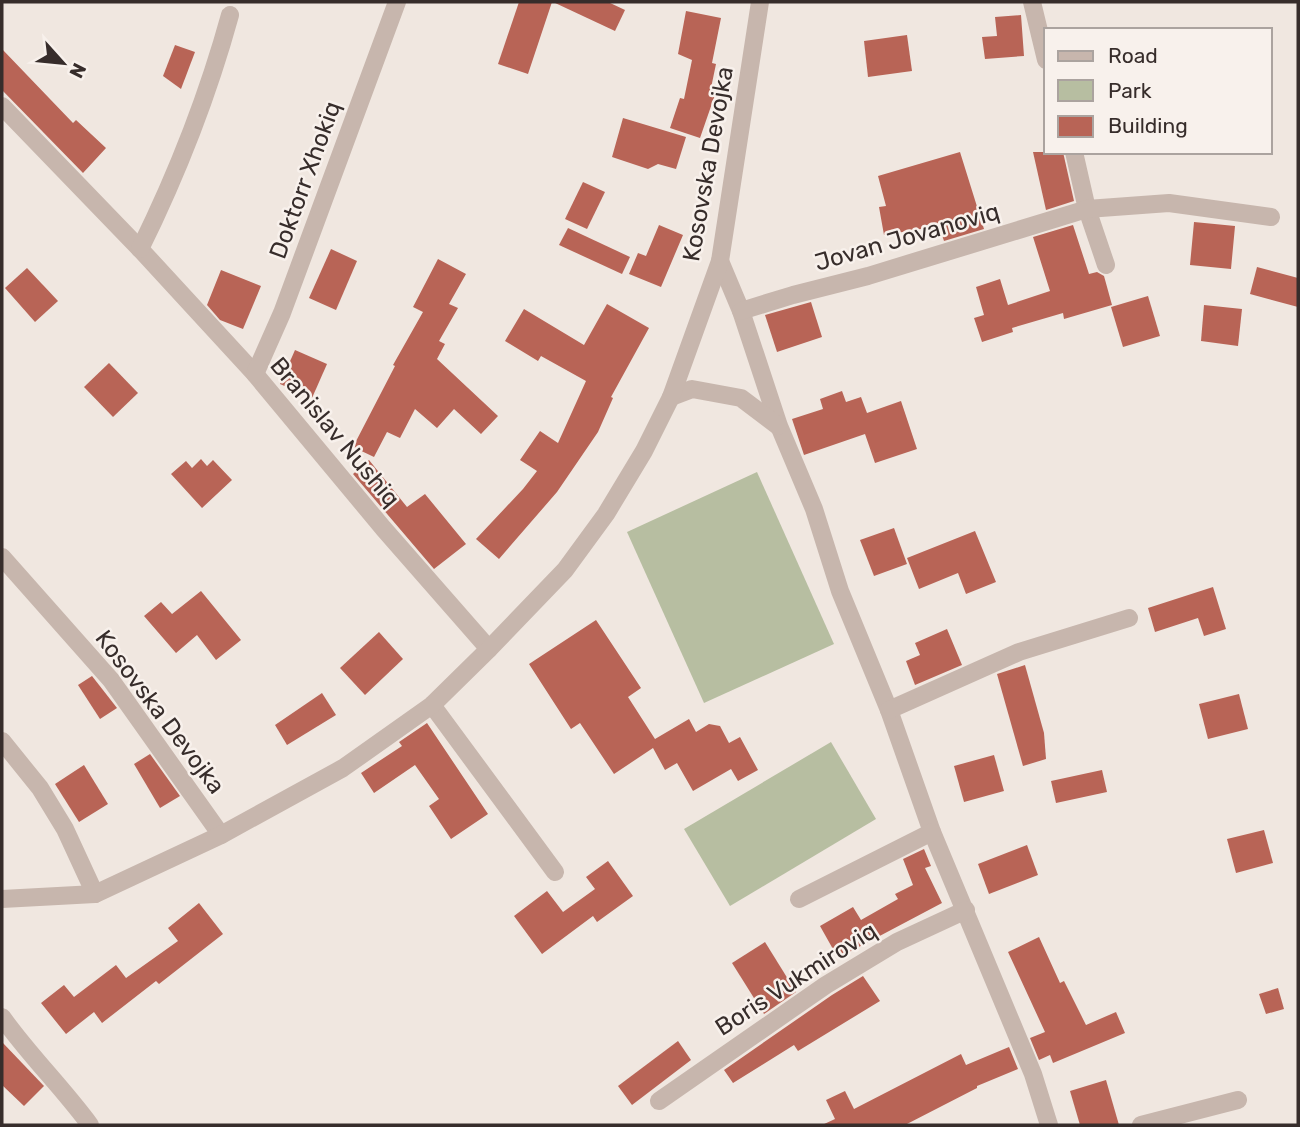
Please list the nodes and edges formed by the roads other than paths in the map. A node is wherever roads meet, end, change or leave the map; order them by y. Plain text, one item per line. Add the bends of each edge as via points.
1 (397, 2) edge
2 (760, 2) edge
3 (1032, 2) edge
4 (230, 15) dead end
5 (1044, 52) edge
6 (2, 106) edge
7 (1074, 154) edge
8 (1087, 209) junction
9 (1271, 217) dead end
10 (140, 249) junction
11 (720, 261) junction
12 (1107, 265) dead end
13 (741, 311) junction
14 (255, 374) junction
15 (671, 397) junction
16 (779, 426) junction
17 (2, 557) edge
18 (1129, 618) dead end
19 (489, 649) junction
20 (432, 705) junction
21 (889, 710) junction
22 (2, 741) edge
23 (932, 832) junction
24 (221, 835) junction
25 (555, 872) dead end
26 (95, 894) junction
27 (2, 899) edge
28 (799, 899) dead end
29 (966, 910) junction
30 (2, 1017) edge
31 (1238, 1100) dead end
32 (659, 1101) dead end
33 (90, 1125) edge
34 (1049, 1125) edge
35 (1141, 1125) edge

1 - 14 street, Doktorr Xhokiq
2 - 11 street, Kosovska Devojka
3 - 5 street
4 - 10 street via 187,142
6 - 10 street, Branislav Nushiq
7 - 8 street
8 - 9 street, Jovan Jovanoviq via 1169,203
8 - 12 street
8 - 13 street, Jovan Jovanoviq
10 - 14 street, Branislav Nushiq
11 - 13 street
11 - 15 street, Kosovska Devojka
13 - 16 street
14 - 19 street, Branislav Nushiq
15 - 16 street via 692,389 741,398
15 - 19 street, Kosovska Devojka via 606,514 565,569
16 - 21 street
17 - 24 street, Kosovska Devojka via 111,680
18 - 21 street via 1019,652
19 - 20 street, Kosovska Devojka
20 - 24 street, Kosovska Devojka via 343,768
20 - 25 street
21 - 23 street
22 - 26 street via 40,788
23 - 28 street
23 - 29 street
24 - 26 street, Kosovska Devojka
26 - 27 street, Kosovska Devojka
29 - 32 street, Boris Vukmiroviq via 897,942 826,985
29 - 34 street
30 - 33 street
31 - 35 street

